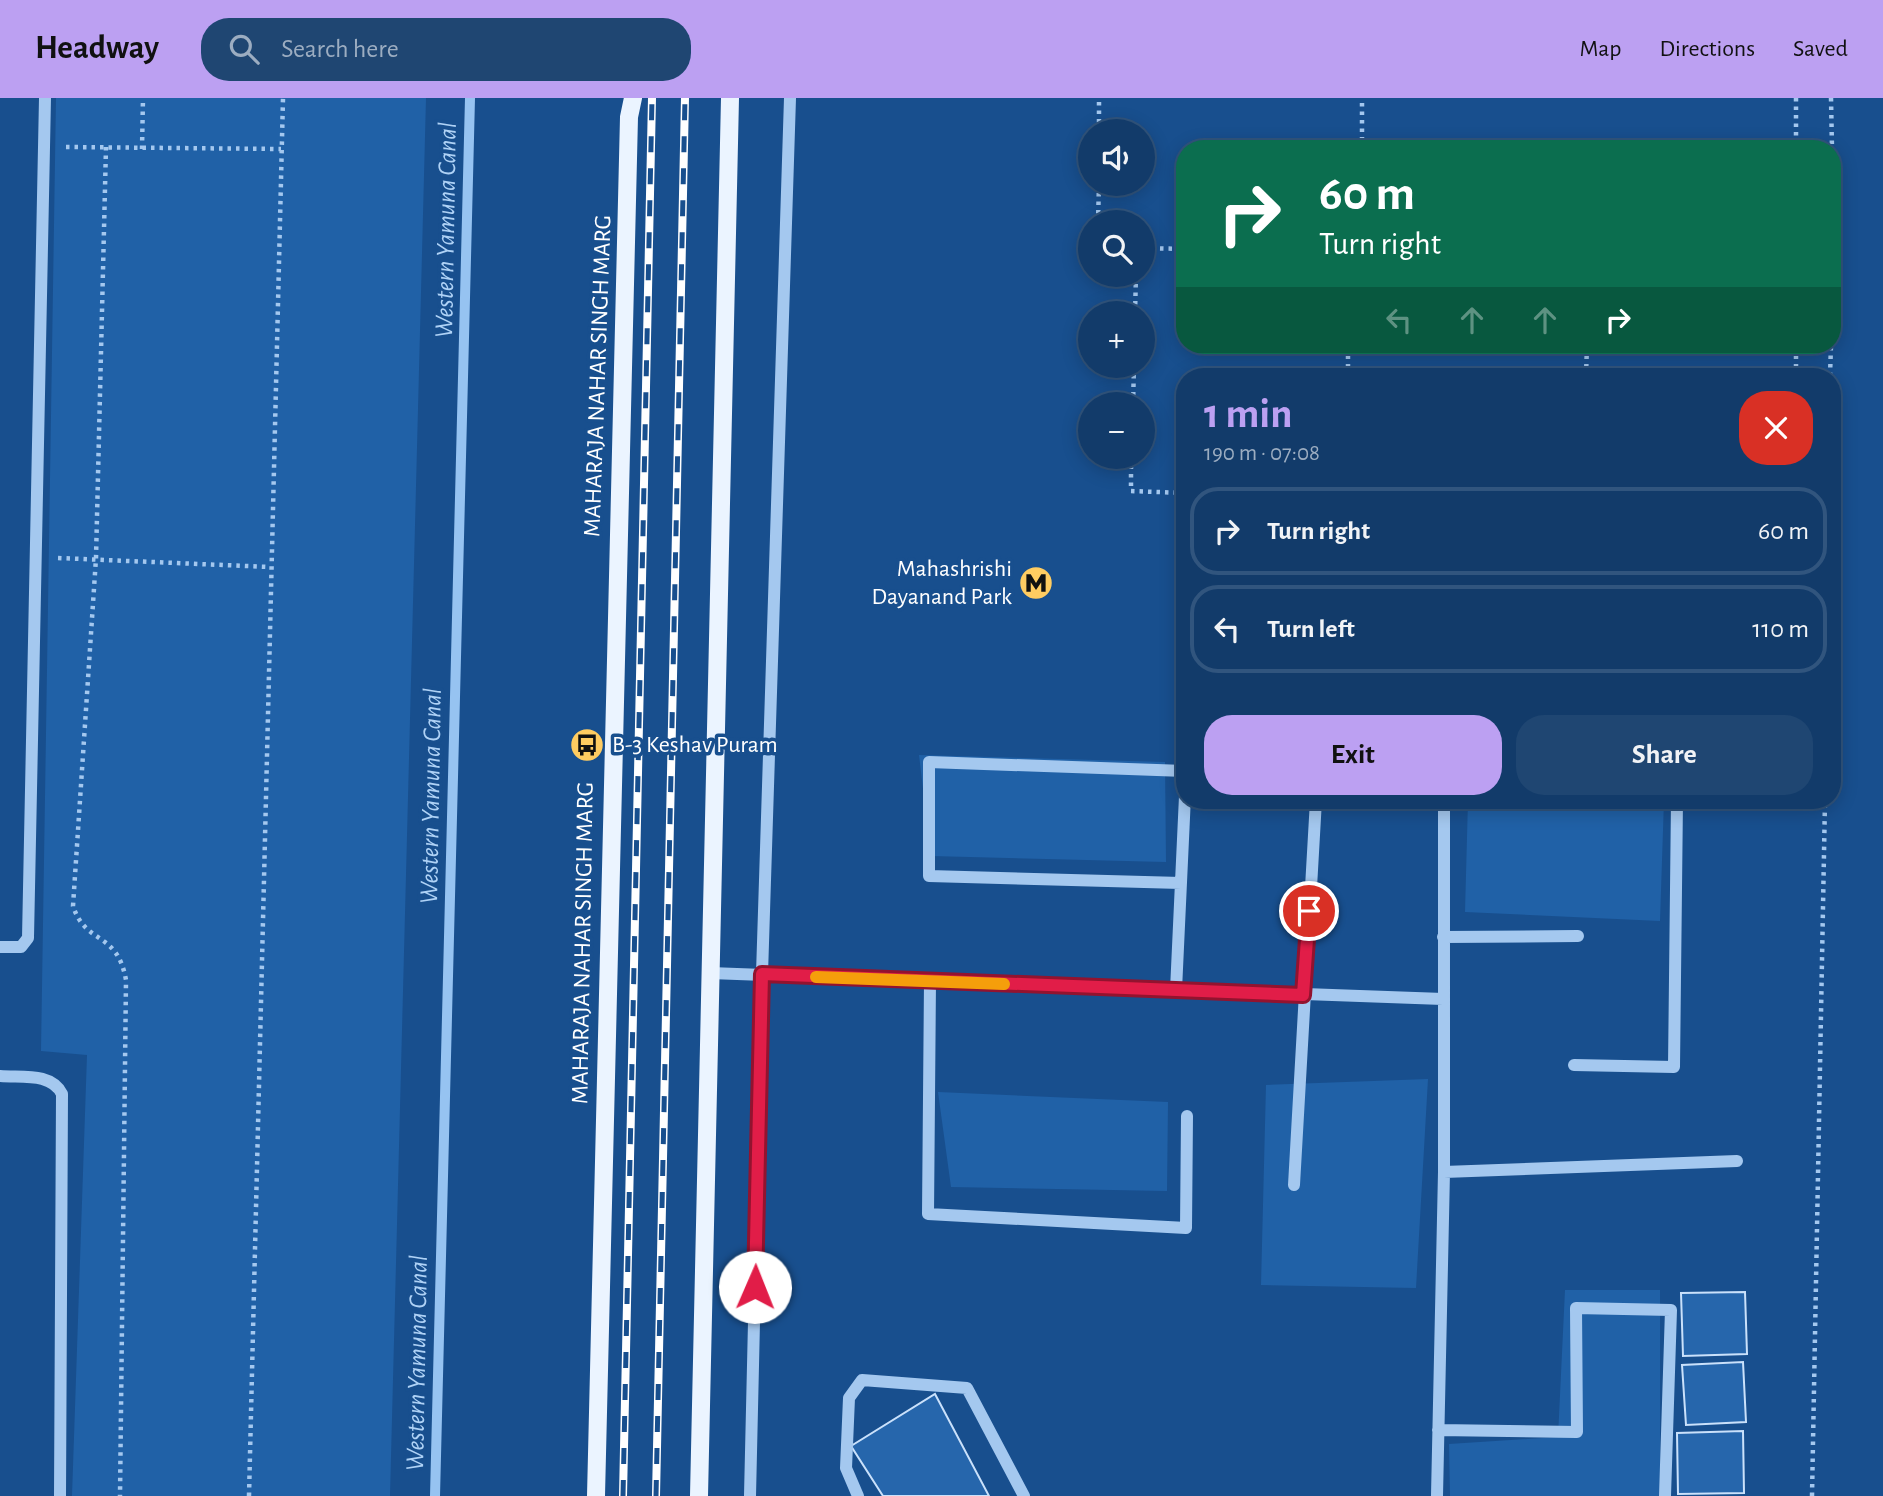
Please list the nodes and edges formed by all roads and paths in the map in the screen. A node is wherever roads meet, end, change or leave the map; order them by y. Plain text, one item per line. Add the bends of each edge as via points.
1 (45, 98) edge
2 (143, 98) edge
3 (283, 98) edge
4 (633, 98) edge
5 (730, 98) edge
6 (790, 98) edge
7 (1099, 98) edge
8 (1362, 98) edge
9 (1796, 98) edge
10 (1831, 98) edge
11 (1099, 119) edge
12 (1362, 140) edge
13 (1796, 140) edge
14 (1832, 140) edge
15 (44, 147) junction
16 (106, 147) junction
17 (142, 149) junction
18 (281, 149) junction
19 (1155, 248) edge
20 (1176, 249) edge
21 (1132, 469) edge
22 (1176, 493) edge
23 (35, 558) junction
24 (96, 558) junction
25 (270, 567) junction
26 (1176, 771) edge
27 (1184, 809) edge
28 (1315, 809) edge
29 (1444, 809) edge
30 (1677, 809) edge
31 (1825, 809) edge
32 (1181, 883) junction
33 (1578, 936) dead end
34 (1443, 937) junction
35 (0, 947) edge
36 (710, 973) junction
37 (762, 974) junction
38 (930, 981) junction
39 (1175, 990) junction
40 (1303, 995) junction
41 (1443, 999) junction
42 (1574, 1065) dead end
43 (0, 1076) edge
44 (1187, 1116) dead end
45 (1737, 1161) dead end
46 (1444, 1172) junction
47 (1294, 1185) dead end
48 (1438, 1430) junction
49 (60, 1496) edge
50 (120, 1496) edge
51 (249, 1496) edge
52 (596, 1496) edge
53 (699, 1496) edge
54 (750, 1496) edge
55 (858, 1496) edge
56 (1024, 1496) edge
57 (1437, 1496) edge
58 (1665, 1496) edge
59 (1812, 1496) edge

1 - 15 street
2 - 17 path
3 - 18 path
4 - 52 main road, MAHARAJA NAHAR SINGH MARG
5 - 36 main road
6 - 37 street
7 - 11 path
8 - 12 path
9 - 13 path
10 - 14 path
15 - 16 path
15 - 23 street
16 - 17 path
16 - 24 path
17 - 18 path
18 - 25 path
19 - 20 path
21 - 22 path via 1131,491
23 - 24 path
23 - 35 street via 28,938 20,947
24 - 25 path
24 - 50 path via 73,906 87,931 113,946 126,980
25 - 51 path
26 - 32 street via 929,762 929,876
27 - 32 street
28 - 40 street
29 - 34 street
30 - 42 street via 1674,1067
31 - 59 path
32 - 39 street
33 - 34 street
34 - 41 street
36 - 37 street
36 - 53 main road
37 - 38 street
37 - 54 street
38 - 39 street
38 - 44 street via 928,1214 1186,1228
39 - 40 street
40 - 41 street
40 - 47 street
41 - 46 street
43 - 49 street via 48,1079 62,1094
45 - 46 street
46 - 48 street
48 - 57 street
48 - 58 street via 1577,1432 1576,1308 1671,1310
55 - 56 street via 846,1468 849,1398 862,1380 967,1388

